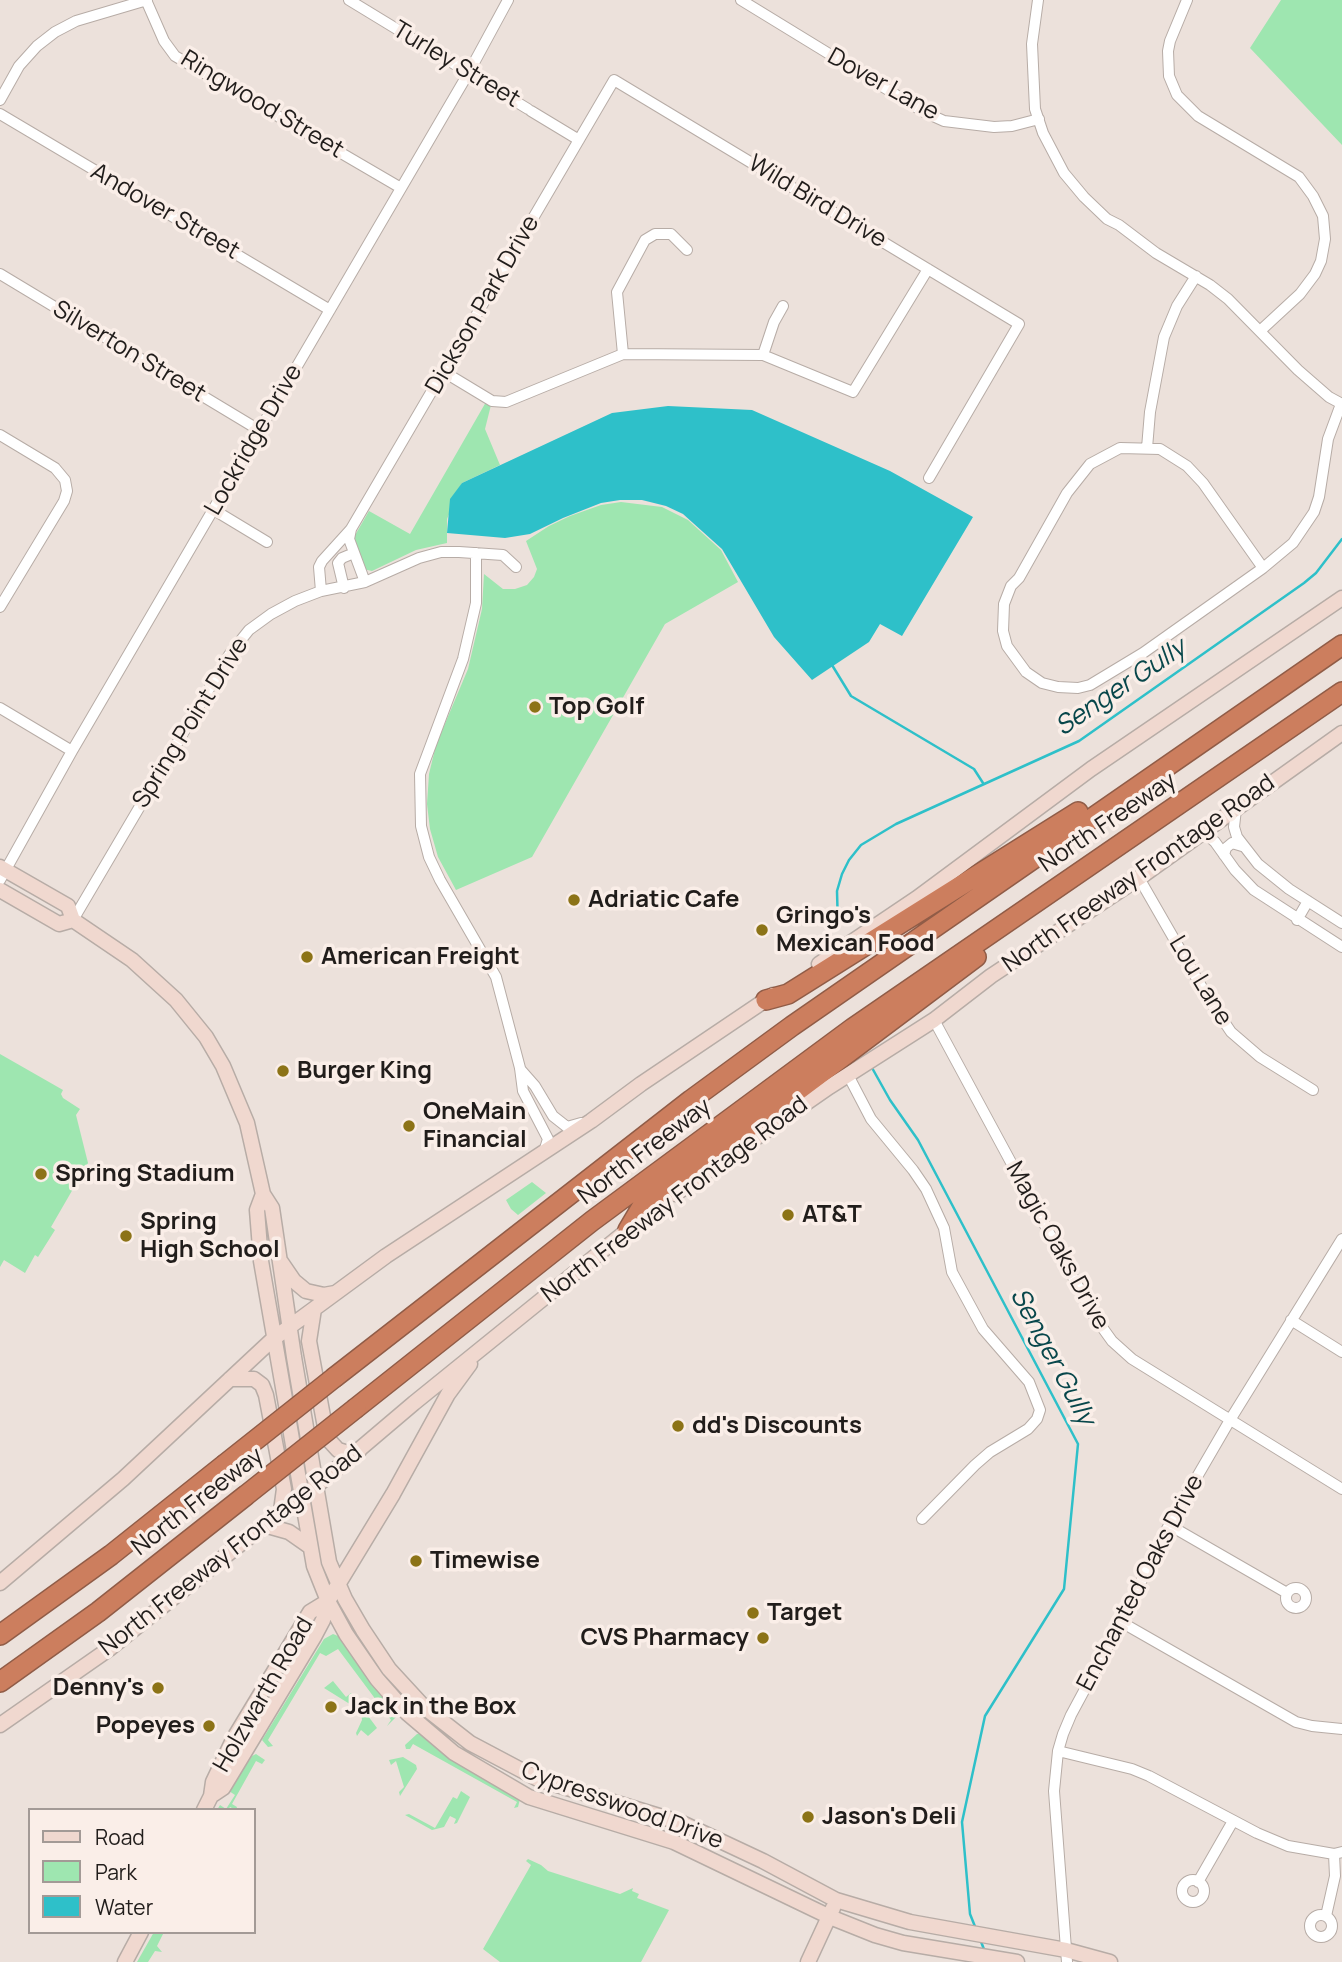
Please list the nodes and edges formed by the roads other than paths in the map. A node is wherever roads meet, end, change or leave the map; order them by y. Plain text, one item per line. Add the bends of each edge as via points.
1 (146, 0) edge
2 (349, 0) edge
3 (508, 0) edge
4 (741, 0) edge
5 (1038, 0) edge
6 (1187, 0) edge
7 (469, 72) junction
8 (614, 80) joint
9 (0, 100) edge
10 (0, 114) edge
11 (1039, 119) junction
12 (579, 140) junction
13 (401, 188) junction
14 (687, 250) dead end
15 (928, 269) junction
16 (0, 274) edge
17 (1196, 276) junction
18 (783, 306) dead end
19 (330, 310) junction
20 (1260, 331) junction
21 (623, 354) junction
22 (763, 355) junction
23 (444, 372) junction
24 (1342, 404) edge
25 (259, 430) junction
26 (0, 435) edge
27 (1147, 448) junction
28 (929, 478) dead end
29 (214, 510) junction
30 (351, 529) junction
31 (267, 541) dead end
32 (354, 553) junction
33 (476, 553) junction
34 (516, 567) dead end
35 (1264, 568) junction
36 (365, 582) junction
37 (344, 588) junction
38 (321, 591) junction
39 (1342, 598) edge
40 (0, 607) edge
41 (1342, 645) edge
42 (1342, 692) edge
43 (1255, 706) junction
44 (0, 708) edge
45 (1342, 733) edge
46 (72, 751) junction
47 (1236, 809) junction
48 (1203, 831) junction
49 (1242, 846) junction
50 (1224, 855) junction
51 (1101, 857) junction
52 (2, 872) edge
53 (1139, 878) junction
54 (0, 890) edge
55 (1308, 901) junction
56 (73, 920) junction
57 (1297, 920) junction
58 (1342, 923) edge
59 (1342, 947) edge
60 (766, 1000) junction
61 (934, 1020) junction
62 (520, 1068) junction
63 (848, 1075) junction
64 (1313, 1090) dead end
65 (591, 1121) junction
66 (544, 1152) junction
67 (263, 1194) junction
68 (628, 1230) junction
69 (1342, 1239) edge
70 (279, 1259) junction
71 (335, 1293) junction
72 (314, 1309) junction
73 (1291, 1321) junction
74 (289, 1327) junction
75 (273, 1339) junction
76 (479, 1350) junction
77 (1342, 1352) edge
78 (230, 1379) junction
79 (1230, 1420) junction
80 (359, 1451) junction
81 (315, 1488) junction
82 (1342, 1489) edge
83 (302, 1496) junction
84 (281, 1511) junction
85 (922, 1519) dead end
86 (264, 1525) junction
87 (1169, 1525) junction
88 (309, 1546) junction
89 (0, 1583) edge
90 (339, 1585) junction
91 (1287, 1593) dead end
92 (328, 1601) junction
93 (1121, 1622) junction
94 (345, 1632) junction
95 (0, 1635) edge
96 (314, 1637) junction
97 (0, 1682) edge
98 (0, 1725) edge
99 (1342, 1729) edge
100 (1058, 1751) junction
101 (538, 1779) junction
102 (529, 1797) junction
103 (208, 1803) edge
104 (1233, 1821) junction
105 (682, 1823) junction
106 (674, 1842) junction
107 (1338, 1853) edge
108 (1198, 1882) dead end
109 (836, 1900) junction
110 (1326, 1916) dead end
111 (830, 1917) junction
112 (909, 1922) junction
113 (140, 1934) edge
114 (903, 1943) junction
115 (1066, 1956) edge
116 (1013, 1961) edge
117 (125, 1962) edge
118 (808, 1962) edge
119 (1110, 1962) edge

1 - 9 street via 55,32 19,66
1 - 13 street, Ringwood Street via 175,56
2 - 7 street, Turley Street
3 - 7 street, Lockridge Drive
4 - 11 street, Dover Lane via 944,121 994,127
5 - 11 street via 1032,69
6 - 20 street via 1168,51 1169,76 1177,95 1198,116 1299,177 1323,216 1325,239 1315,274
7 - 12 street, Turley Street
7 - 13 street, Lockridge Drive
8 - 12 street, Dickson Park Drive
8 - 15 street, Wild Bird Drive
10 - 19 street, Andover Street
11 - 17 street via 1064,173 1084,197 1107,219
12 - 23 street, Dickson Park Drive
13 - 19 street, Lockridge Drive
14 - 21 street via 671,234 654,234 646,240 617,292
15 - 22 street via 853,392
15 - 28 street, Wild Bird Drive via 1019,324
16 - 25 street, Silverton Street
17 - 20 street
17 - 27 street via 1164,337
18 - 22 street
19 - 25 street, Lockridge Drive
20 - 24 street via 1298,370
21 - 22 street
21 - 23 street via 506,402 492,401
23 - 30 street, Dickson Park Drive
24 - 35 street via 1328,439 1314,512 1293,543
25 - 29 street, Lockridge Drive
26 - 40 street via 55,468 65,480 66,491
27 - 35 street via 1160,449 1187,466
27 - 35 street via 1120,448 1090,464 1011,586 1004,604 1003,631 1019,664 1037,679 1058,687 1090,685
29 - 31 street
29 - 46 street, Lockridge Drive
30 - 32 street
30 - 38 street, Dickson Park Drive via 319,567
32 - 36 street
32 - 37 street via 338,563
33 - 34 street, Spring Point Drive via 503,555
33 - 36 street, Spring Point Drive via 442,552 419,558
33 - 62 street via 476,603 463,659 420,774 421,826 440,880 496,978
36 - 37 street, Spring Point Drive
37 - 38 street, Spring Point Drive
38 - 56 street, Spring Point Drive via 271,614 249,630 229,655
39 - 60 main road
41 - 43 highway, North Freeway
42 - 51 highway, North Freeway
43 - 60 highway via 1207,723 1060,824 788,994
43 - 95 highway, North Freeway, bridge via 691,1100 111,1555
44 - 46 street
45 - 47 main road, North Freeway Frontage Road
46 - 52 street, Lockridge Drive
47 - 48 main road, North Freeway Frontage Road
47 - 49 street via 1234,827
48 - 50 street
48 - 53 main road, North Freeway Frontage Road
49 - 50 street via 1232,843
49 - 55 street via 1267,873
50 - 57 street via 1254,890
51 - 68 highway via 1090,876 641,1208
51 - 97 highway, North Freeway, bridge via 808,1060 592,1222 98,1612
52 - 56 main road via 68,906
53 - 61 main road, North Freeway Frontage Road via 991,976
53 - 64 street, Lou Lane via 1231,1032 1260,1058
54 - 56 main road via 59,923
55 - 57 street
55 - 58 street
56 - 67 main road via 132,960 176,1000 206,1037 247,1123
57 - 59 street
60 - 65 main road
61 - 63 main road, North Freeway Frontage Road
61 - 79 street, Magic Oaks Drive via 1104,1331 1132,1359
62 - 65 street via 553,1116 567,1127
62 - 66 street via 523,1091 548,1139
63 - 68 main road, North Freeway Frontage Road
63 - 85 street via 870,1119 926,1189 944,1228 952,1272 983,1329 1029,1382 1040,1410 1028,1429 990,1452
65 - 66 main road
66 - 71 main road
67 - 70 main road, Cypresswood Drive via 272,1208
67 - 75 main road, Cypresswood Drive via 257,1210
68 - 76 main road, North Freeway Frontage Road
69 - 73 street, Enchanted Oaks Drive
70 - 71 main road via 306,1291
70 - 74 main road, Cypresswood Drive
71 - 72 main road
72 - 74 main road
72 - 80 main road via 309,1341 327,1438 338,1450
73 - 77 street
73 - 79 street, Enchanted Oaks Drive
74 - 75 main road
74 - 81 main road, Cypresswood Drive
75 - 78 main road
75 - 83 main road, Cypresswood Drive
76 - 80 main road, North Freeway Frontage Road
76 - 90 main road, Holzwarth Road via 448,1394
78 - 84 main road via 254,1379 266,1395 284,1489
78 - 89 main road via 124,1479
79 - 82 street, Magic Oaks Drive
79 - 87 street, Enchanted Oaks Drive
80 - 81 main road, North Freeway Frontage Road
81 - 83 main road, North Freeway Frontage Road
81 - 90 main road, Cypresswood Drive via 329,1562
83 - 84 main road, North Freeway Frontage Road
83 - 88 main road, Cypresswood Drive
84 - 86 main road, North Freeway Frontage Road
86 - 88 main road via 289,1532
86 - 98 main road, North Freeway Frontage Road via 109,1649
87 - 91 street
87 - 93 street, Enchanted Oaks Drive
88 - 92 main road, Cypresswood Drive
90 - 92 main road, Holzwarth Road
90 - 101 main road, Cypresswood Drive via 389,1669 424,1707 470,1743
92 - 94 main road, Cypresswood Drive
92 - 96 main road, Holzwarth Road
92 - 103 main road, Holzwarth Road via 310,1612 271,1677 229,1749
93 - 99 street via 1289,1719
93 - 100 street, Enchanted Oaks Drive via 1071,1715
94 - 96 main road
94 - 102 main road, Cypresswood Drive via 377,1679 426,1731 467,1762
96 - 103 main road, Holzwarth Road via 223,1788
100 - 104 street via 1132,1769
100 - 115 street, Enchanted Oaks Drive via 1054,1791
101 - 102 main road
101 - 105 main road, Cypresswood Drive
102 - 106 main road, Cypresswood Drive
104 - 107 street via 1287,1846
104 - 108 street
105 - 106 main road
105 - 109 main road, Cypresswood Drive
106 - 111 main road, Cypresswood Drive
107 - 110 street
109 - 111 main road
109 - 112 main road, Cypresswood Drive
111 - 114 main road, Cypresswood Drive
111 - 118 main road
112 - 114 main road
112 - 115 main road, Cypresswood Drive
113 - 117 main road
114 - 116 main road, Cypresswood Drive
115 - 119 main road, Cypresswood Drive

